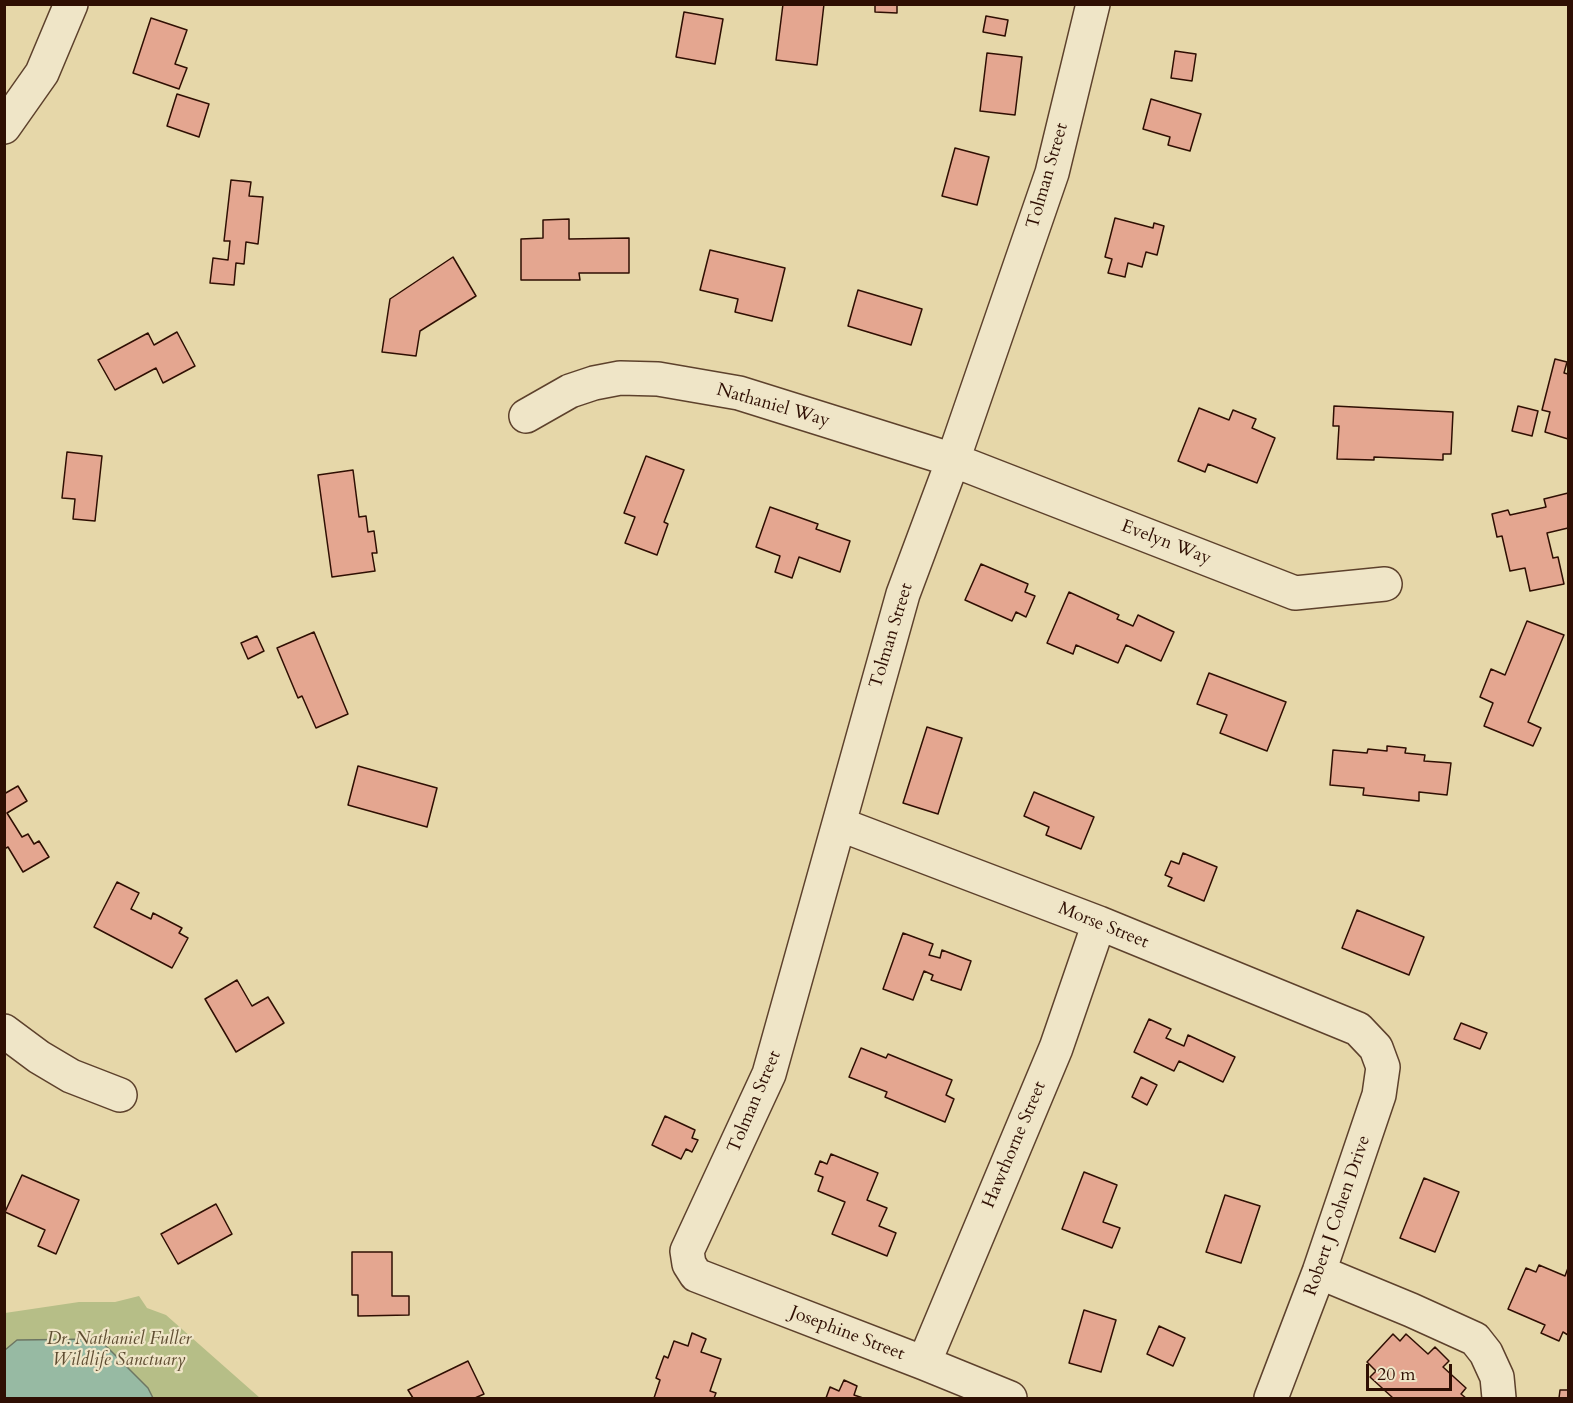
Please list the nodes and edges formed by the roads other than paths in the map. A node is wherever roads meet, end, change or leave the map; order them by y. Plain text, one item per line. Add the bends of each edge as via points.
1 (71, 4) edge
2 (1093, 4) edge
3 (4, 127) edge
4 (526, 416) dead end
5 (953, 460) junction
6 (1385, 584) dead end
7 (839, 824) junction
8 (1099, 923) junction
9 (4, 1031) edge
10 (1364, 1034) joint
11 (120, 1095) dead end
12 (689, 1264) joint
13 (1319, 1272) junction
14 (924, 1363) junction
15 (1010, 1398) edge
16 (1271, 1398) edge
17 (1499, 1398) edge

1 - 3 street via 42,73
2 - 5 street, Tolman Street via 1052,173
4 - 5 street, Nathaniel Way via 570,391 594,383 620,378 658,379 739,393
5 - 6 street, Evelyn Way via 1295,593
5 - 7 street, Tolman Street via 903,594
7 - 8 street, Morse Street
7 - 12 street, Tolman Street via 769,1074 687,1251
8 - 10 street, Morse Street
8 - 14 street, Hawthorne Street via 1056,1048
9 - 11 street via 71,1076
10 - 13 street, Robert J Cohen Drive via 1376,1048 1383,1067 1379,1095
12 - 14 street, Josephine Street via 696,1275
13 - 16 street, Robert J Cohen Drive
13 - 17 street via 1475,1339 1497,1377
14 - 15 street, Josephine Street

